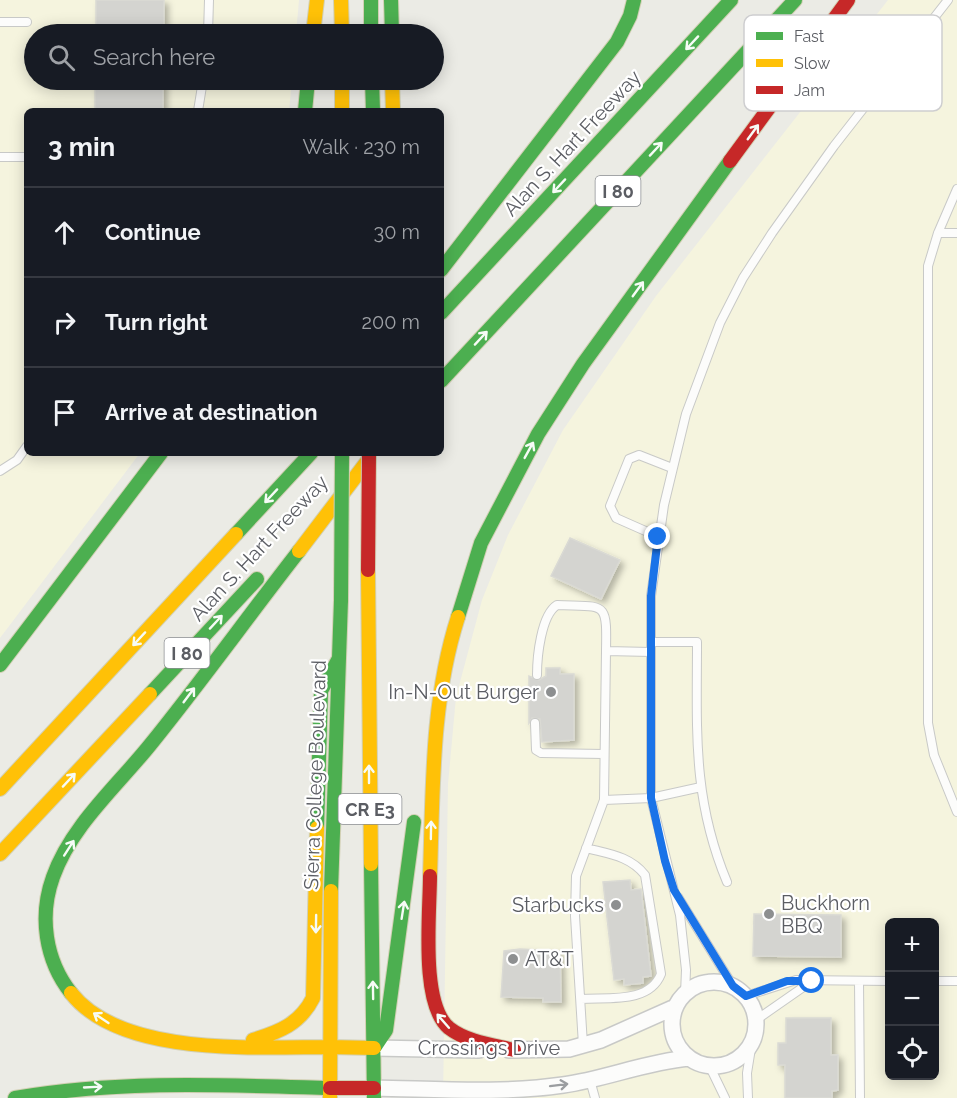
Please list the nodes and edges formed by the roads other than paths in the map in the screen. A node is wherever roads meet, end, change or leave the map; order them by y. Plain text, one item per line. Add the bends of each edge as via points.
1 (209, 0) edge
2 (317, 0) edge
3 (341, 0) edge
4 (371, 0) edge
5 (391, 0) edge
6 (634, 0) edge
7 (731, 0) edge
8 (795, 0) edge
9 (848, 0) edge
10 (948, 0) edge
11 (781, 15) edge
12 (837, 15) edge
13 (936, 15) edge
14 (0, 22) edge
15 (27, 22) dead end
16 (208, 24) edge
17 (314, 24) edge
18 (342, 24) edge
19 (372, 24) edge
20 (392, 24) edge
21 (744, 55) edge
22 (201, 90) edge
23 (307, 90) edge
24 (342, 90) edge
25 (372, 90) edge
26 (392, 90) edge
27 (198, 108) edge
28 (305, 108) edge
29 (342, 108) edge
30 (373, 108) edge
31 (393, 108) edge
32 (767, 111) edge
33 (861, 111) edge
34 (0, 156) edge
35 (24, 156) edge
36 (957, 189) edge
37 (938, 233) junction
38 (957, 233) edge
39 (444, 266) edge
40 (444, 310) edge
41 (444, 378) edge
42 (24, 450) edge
43 (159, 456) edge
44 (308, 456) edge
45 (342, 456) edge
46 (369, 456) edge
47 (369, 456) edge
48 (370, 456) edge
49 (672, 468) junction
50 (0, 471) edge
51 (658, 537) junction
52 (651, 642) junction
53 (606, 651) junction
54 (651, 652) junction
55 (445, 656) junction
56 (338, 660) junction
57 (0, 665) edge
58 (537, 675) dead end
59 (535, 723) dead end
60 (604, 754) junction
61 (418, 787) dead end
62 (701, 787) junction
63 (0, 789) edge
64 (651, 798) junction
65 (604, 800) junction
66 (416, 810) dead end
67 (957, 812) edge
68 (586, 848) junction
69 (0, 854) edge
70 (727, 882) dead end
71 (674, 890) junction
72 (812, 981) junction
73 (859, 981) junction
74 (885, 981) edge
75 (939, 981) edge
76 (957, 981) edge
77 (733, 986) junction
78 (685, 994) junction
79 (746, 996) junction
80 (580, 999) junction
81 (675, 1007) junction
82 (756, 1020) junction
83 (752, 1042) junction
84 (237, 1045) junction
85 (583, 1045) junction
86 (330, 1047) junction
87 (374, 1048) junction
88 (514, 1050) junction
89 (689, 1059) junction
90 (710, 1066) junction
91 (590, 1080) junction
92 (330, 1093) edge
93 (375, 1093) edge
94 (15, 1098) edge
95 (595, 1098) edge
96 (725, 1098) edge
97 (748, 1098) edge
98 (860, 1098) edge

1 - 16 lane
2 - 17 main road
3 - 18 main road
4 - 19 main road
5 - 20 main road
6 - 39 main road via 617,42
7 -> 40 main road, Alan S. Hart Freeway / I 80
11 -> 8 main road, I 80
12 -> 9 main road
10 - 13 lane
14 - 15 lane
41 -> 21 main road, I 80
22 - 27 lane
23 - 28 main road
24 - 29 main road
25 - 30 main road
26 - 31 main road
55 -> 32 main road via 481,543 538,434 583,364
33 - 49 lane via 743,278 701,369
34 - 35 lane
36 - 37 lane
37 - 38 lane
37 - 67 lane via 928,266 928,723 936,761
42 - 50 lane
43 - 57 main road
44 -> 63 main road, Alan S. Hart Freeway / I 80
45 - 56 main road, Sierra College Boulevard / CR E3, bridge
69 -> 46 main road, Alan S. Hart Freeway / I 80
84 -> 47 main road, Crossings Drive via 155,1040 108,1023 85,1007 68,989 46,942 48,888 71,844
87 -> 48 main road, CR E3, bridge
49 - 51 lane
49 - 51 lane via 639,455 628,459 610,506 616,518
51 - 52 lane via 651,596
52 - 54 lane
52 - 62 lane via 697,642 697,761
53 - 54 lane
53 - 58 lane via 603,610 594,606 557,606 548,614 537,658
53 - 60 lane
54 - 64 lane
55 - 61 main road via 435,675
88 -> 55 main road via 456,1034 433,1009 433,758
56 -> 84 main road via 321,691 313,998 304,1016 291,1027
56 - 86 main road, Sierra College Boulevard / CR E3
59 - 60 lane via 536,750 541,753
60 - 65 lane
62 - 64 lane
62 - 70 lane via 709,835
64 - 65 lane
64 - 71 lane
65 - 68 lane
87 -> 66 main road via 386,1030
68 - 80 lane via 576,876
68 - 80 lane via 627,858 645,875 661,974 656,985 643,993
71 - 77 lane
71 - 78 lane via 684,944
72 - 73 lane
72 - 79 lane via 787,981
72 - 82 lane
73 - 74 lane
73 - 98 lane
75 - 76 lane
77 - 78 street via 707,982
77 - 79 street
78 - 81 street
79 - 82 street
80 - 85 lane
81 - 85 street, Crossings Drive
81 - 89 street via 673,1035
82 - 83 street
83 - 90 street via 735,1061
83 - 97 lane
84 - 86 main road, Crossings Drive
85 - 88 street, Crossings Drive via 544,1051
86 - 87 main road, Crossings Drive
86 - 92 main road, Sierra College Boulevard / CR E3
87 - 88 street, Crossings Drive
87 - 93 main road, CR E3
89 - 90 street
89 - 91 street, Crossings Drive via 660,1061
90 - 96 lane
93 -> 91 street, Crossings Drive via 539,1088
91 - 95 lane
92 - 93 main road
94 -> 92 main road via 55,1090 134,1085

